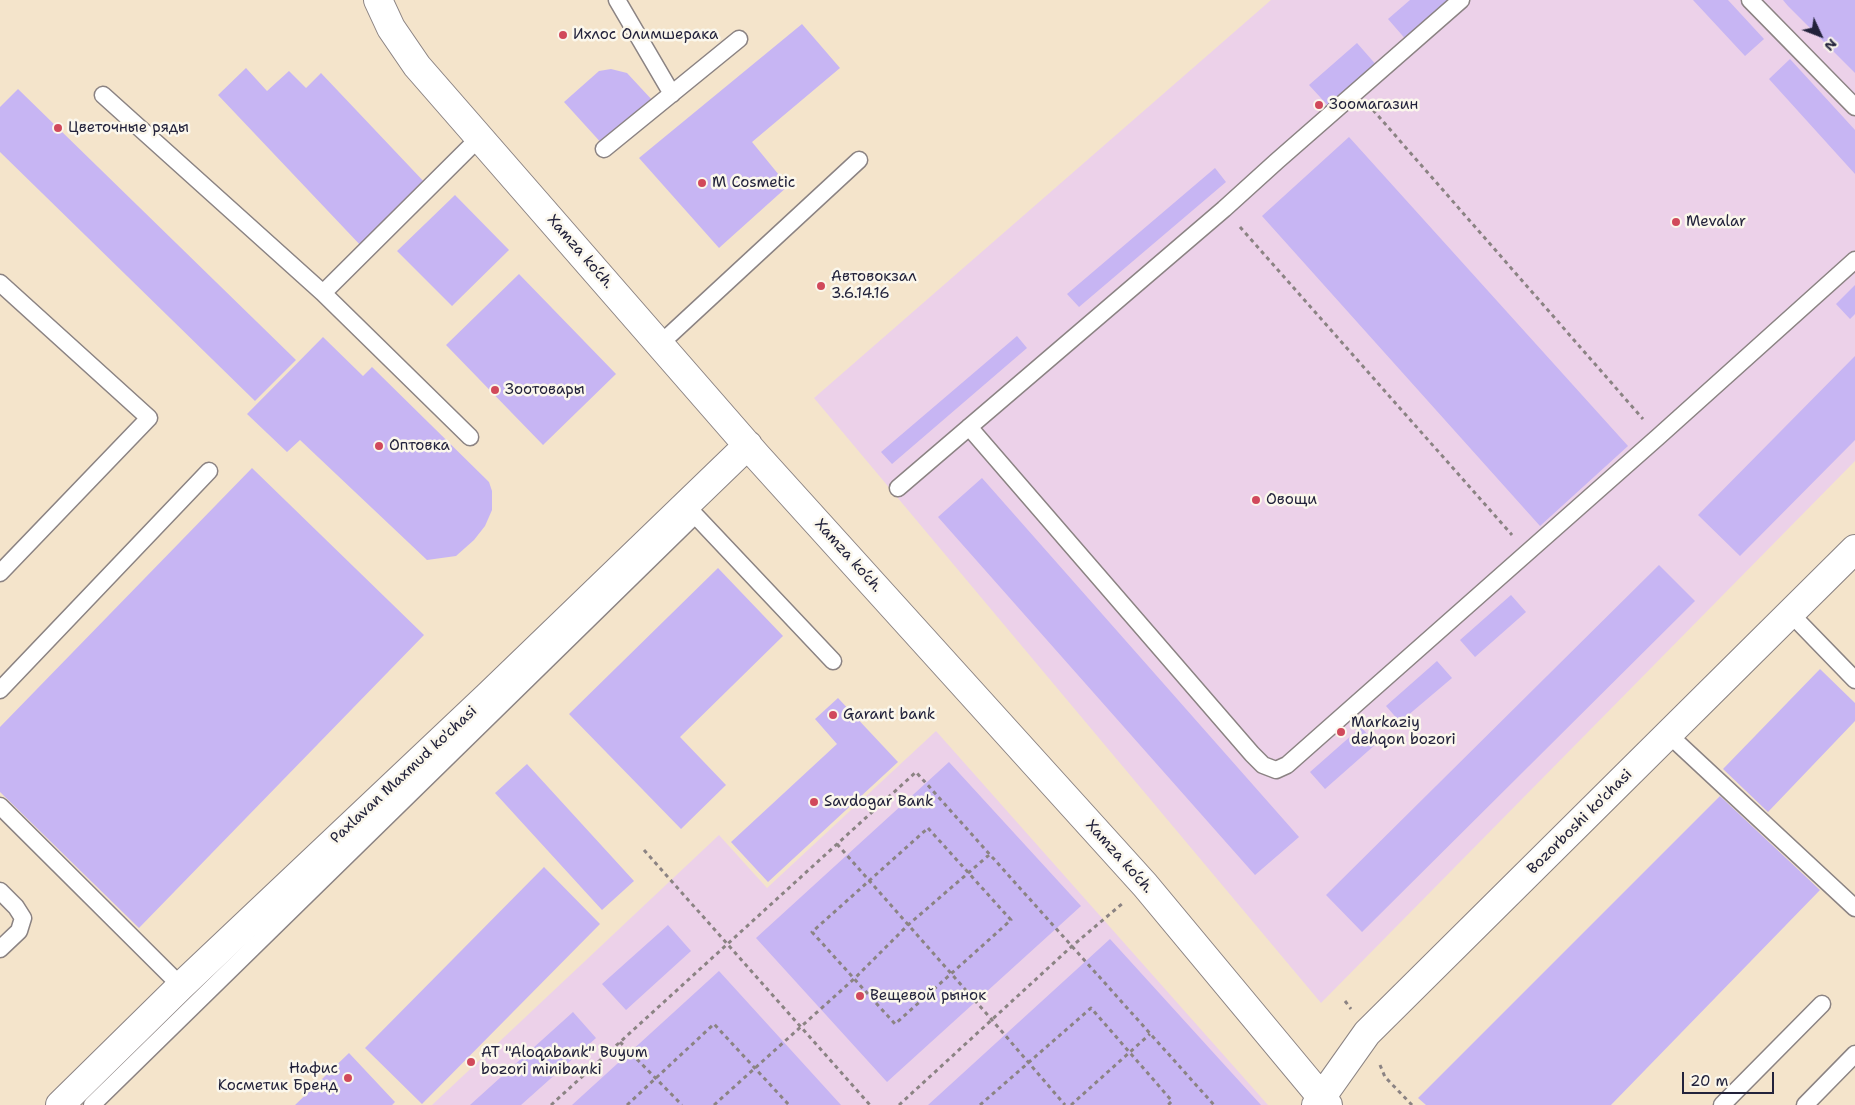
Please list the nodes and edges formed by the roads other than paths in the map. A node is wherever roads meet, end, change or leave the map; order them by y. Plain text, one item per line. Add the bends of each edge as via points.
1 (378, 0) edge
2 (617, 0) edge
3 (1461, 0) edge
4 (1750, 0) edge
5 (739, 40) dead end
6 (672, 94) junction
7 (103, 95) dead end
8 (1855, 107) edge
9 (480, 137) junction
10 (604, 149) dead end
11 (859, 160) dead end
12 (1855, 260) edge
13 (0, 283) edge
14 (323, 293) junction
15 (660, 344) junction
16 (969, 427) junction
17 (470, 437) dead end
18 (752, 450) junction
19 (208, 471) dead end
20 (898, 488) dead end
21 (694, 516) junction
22 (1855, 549) edge
23 (0, 573) edge
24 (1790, 614) junction
25 (833, 661) dead end
26 (1855, 680) edge
27 (0, 690) edge
28 (1668, 734) junction
29 (0, 806) edge
30 (0, 892) edge
31 (1855, 908) edge
32 (0, 949) edge
33 (181, 986) junction
34 (1822, 1004) dead end
35 (1855, 1054) edge
36 (1322, 1103) edge
37 (60, 1105) edge
38 (92, 1105) edge
39 (1722, 1105) edge
40 (1805, 1105) edge

1 - 9 street, Xamza ko‘ch. via 391,28 417,66
2 - 6 lane
3 - 16 lane via 1224,209
4 - 8 lane
5 - 6 lane
6 - 10 lane
7 - 14 lane
9 - 14 lane
9 - 15 street, Xamza ko‘ch.
11 - 15 lane
12 - 16 lane via 1287,765 1276,770 1263,766 1252,754
13 - 23 lane via 149,418
14 - 17 lane
15 - 18 street, Xamza ko‘ch.
16 - 20 lane
18 - 21 lane
18 - 33 street, Paxlavan Maxmud ko'chasi
18 - 36 street, Xamza ko‘ch. via 1145,885
19 - 27 lane
21 - 25 lane
21 - 38 lane
22 - 24 street, Bozorboshi ko'chasi
24 - 26 lane
24 - 28 street, Bozorboshi ko'chasi
28 - 31 lane
28 - 36 street, Bozorboshi ko'chasi via 1367,1033
29 - 33 lane
30 - 32 lane via 24,918 19,931
33 - 37 street, Paxlavan Maxmud ko'chasi
34 - 39 lane
35 - 40 lane

